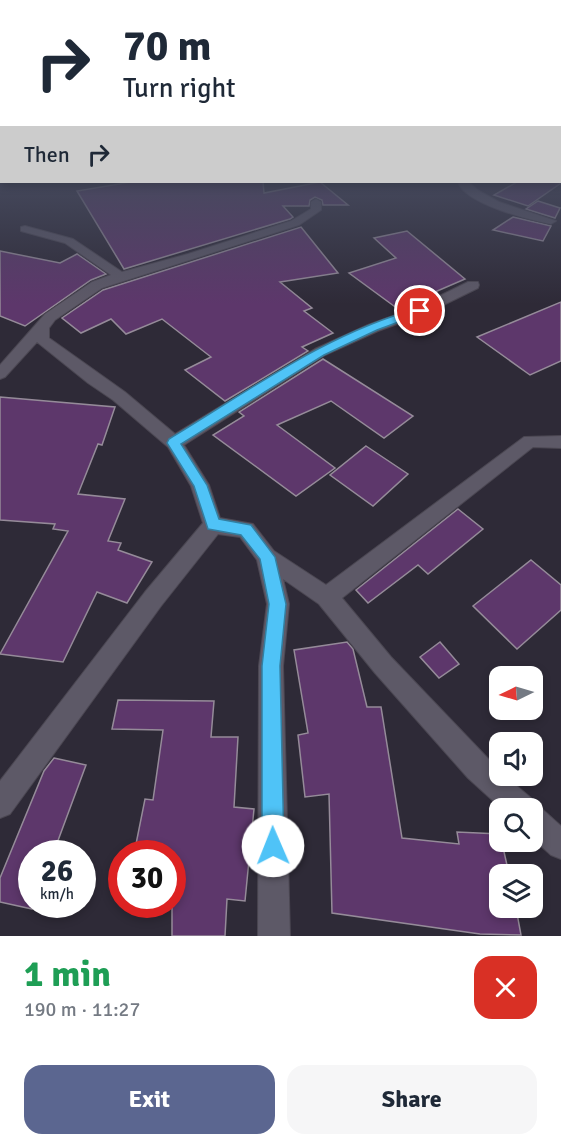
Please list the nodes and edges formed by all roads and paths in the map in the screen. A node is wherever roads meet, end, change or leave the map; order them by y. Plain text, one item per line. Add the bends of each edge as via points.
1 (305, 217) edge
2 (531, 217) edge
3 (551, 221) dead end
4 (25, 229) dead end
5 (120, 276) junction
6 (473, 285) dead end
7 (42, 328) junction
8 (0, 374) edge
9 (561, 442) edge
10 (174, 443) junction
11 (213, 525) junction
12 (267, 557) junction
13 (327, 597) junction
14 (510, 798) edge
15 (0, 804) edge
16 (543, 829) edge
17 (561, 845) edge
18 (273, 936) edge

1 - 5 street via 156,268
2 - 3 street
4 - 5 street via 69,241
5 - 7 street via 97,285 50,317
6 - 10 street via 320,352
7 - 8 street
7 - 10 street via 42,339
9 - 13 street via 530,441
10 - 11 street via 200,485
11 - 12 street via 246,530
11 - 15 street via 153,598
12 - 13 street
12 - 18 street via 278,604 271,666
13 - 14 street via 477,769
16 - 17 street

